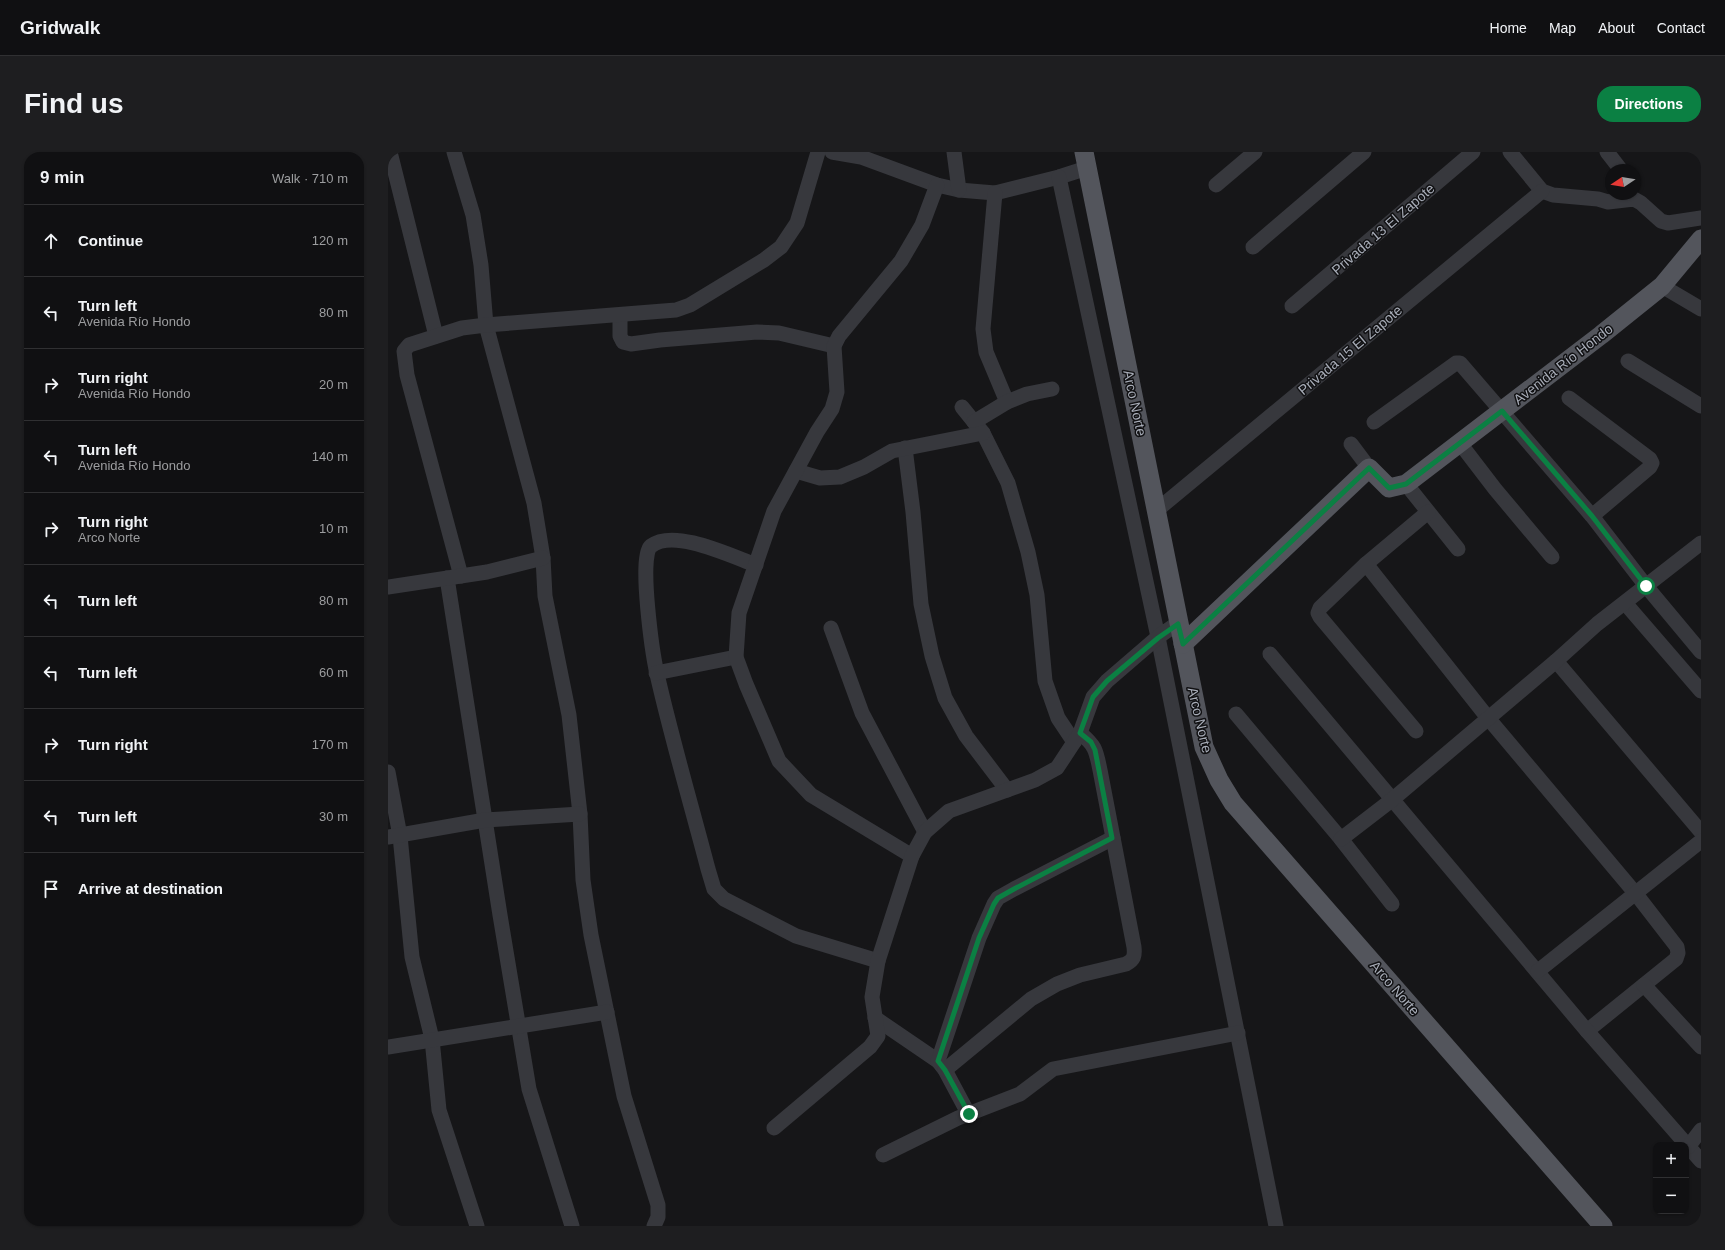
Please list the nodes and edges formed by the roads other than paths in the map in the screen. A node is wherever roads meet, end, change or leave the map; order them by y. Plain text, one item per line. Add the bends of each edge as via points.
1 (390, 152) edge
2 (454, 152) edge
3 (818, 152) edge
4 (832, 152) edge
5 (954, 152) edge
6 (1256, 152) edge
7 (1364, 152) edge
8 (1473, 152) edge
9 (1510, 152) edge
10 (1606, 152) edge
11 (861, 154) edge
12 (1086, 160) edge
13 (1616, 164) edge
14 (1059, 177) junction
15 (937, 185) junction
16 (1216, 185) dead end
17 (959, 190) junction
18 (995, 193) junction
19 (1547, 193) junction
20 (1641, 199) edge
21 (1625, 200) edge
22 (1701, 218) edge
23 (1701, 239) edge
24 (1253, 248) dead end
25 (1662, 286) junction
26 (1292, 306) dead end
27 (1701, 309) edge
28 (620, 315) junction
29 (486, 325) junction
30 (436, 336) junction
31 (834, 346) junction
32 (1628, 361) dead end
33 (1052, 389) dead end
34 (1569, 398) dead end
35 (1007, 402) junction
36 (1701, 406) edge
37 (962, 407) dead end
38 (1502, 411) junction
39 (1374, 422) dead end
40 (978, 428) junction
41 (1459, 442) junction
42 (1351, 444) dead end
43 (905, 448) junction
44 (1369, 468) junction
45 (796, 471) junction
46 (1406, 484) junction
47 (1157, 510) junction
48 (1428, 512) junction
49 (1592, 516) junction
50 (1701, 543) edge
51 (1458, 549) dead end
52 (1552, 556) dead end
53 (543, 558) junction
54 (1366, 564) junction
55 (756, 565) junction
56 (454, 577) junction
57 (1646, 586) junction
58 (388, 587) edge
59 (1625, 603) junction
60 (1178, 624) junction
61 (831, 628) dead end
62 (1158, 638) junction
63 (1183, 644) junction
64 (1701, 652) edge
65 (1270, 654) dead end
66 (736, 657) junction
67 (1556, 661) junction
68 (656, 673) junction
69 (1701, 691) edge
70 (1236, 714) dead end
71 (1488, 718) junction
72 (1416, 731) dead end
73 (1077, 738) junction
74 (388, 772) edge
75 (1007, 790) junction
76 (1393, 799) junction
77 (580, 814) junction
78 (485, 820) junction
79 (925, 832) junction
80 (1701, 832) edge
81 (394, 836) edge
82 (1112, 838) junction
83 (1341, 839) junction
84 (1701, 841) edge
85 (912, 856) junction
86 (1636, 894) junction
87 (1392, 904) dead end
88 (878, 961) junction
89 (1538, 971) junction
90 (1644, 985) junction
91 (607, 1012) junction
92 (875, 1018) junction
93 (519, 1025) junction
94 (1587, 1031) junction
95 (1238, 1033) junction
96 (432, 1039) junction
97 (388, 1046) edge
98 (1701, 1047) edge
99 (941, 1065) junction
100 (969, 1114) junction
101 (774, 1128) dead end
102 (1701, 1130) edge
103 (1684, 1142) edge
104 (1689, 1146) edge
105 (1689, 1148) edge
106 (883, 1155) dead end
107 (1701, 1161) edge
108 (477, 1226) edge
109 (572, 1226) edge
110 (654, 1226) edge
111 (1276, 1226) edge
112 (1603, 1226) edge

1 - 30 street
2 - 29 street via 473,216 481,265
3 - 28 street via 797,223 781,247 690,306 676,310
4 - 11 street
5 - 17 street
6 - 16 street
7 - 24 street
8 - 26 street, Privada 13 El Zapote
9 - 19 street
10 - 13 street
11 - 15 street
12 - 14 street
12 - 47 main road, Arco Norte
14 - 18 street
14 - 62 street
15 - 17 street
15 - 31 street via 922,225 901,261
17 - 18 street
18 - 35 street via 983,329 986,352
19 - 21 street via 1608,202
19 - 47 street, Privada 15 El Zapote
20 - 22 street via 1661,222
23 - 25 main road, Avenida Río Hondo
25 - 27 street
25 - 38 main road, Avenida Río Hondo
28 - 29 street
28 - 31 street via 620,336 623,342 631,344 757,332 779,333
29 - 30 street via 462,328
29 - 53 street via 534,503
30 - 56 street via 409,345 404,351 405,368
31 - 45 street via 837,392 832,409
32 - 36 street
33 - 35 street via 1027,394
34 - 49 street via 1652,463
35 - 40 street
37 - 40 street
38 - 39 street via 1460,363 1456,363
38 - 41 main road, Avenida Río Hondo
38 - 49 street
40 - 43 street
40 - 73 street via 1008,483 1028,552 1037,595 1045,681 1058,718
41 - 46 main road, Avenida Río Hondo
41 - 52 street
42 - 44 street
43 - 45 street via 892,451 840,477 820,478
43 - 75 street via 914,512 921,604 932,656 945,698 966,736
44 - 46 main road via 1389,488
44 - 63 main road
45 - 55 street via 774,511
46 - 48 street
47 - 60 main road, Arco Norte
48 - 51 street
48 - 54 street
49 - 57 street
50 - 57 street
53 - 56 street
53 - 77 street via 545,596 570,715
54 - 71 street
54 - 72 street via 1320,608 1318,613
55 - 66 street via 739,613
55 - 68 street via 691,541 674,540 651,546 646,554 646,595
56 - 58 street
56 - 78 street
57 - 59 street
57 - 64 street
59 - 67 street
59 - 69 street
60 - 62 street
60 - 63 main road, Arco Norte
61 - 79 street via 862,713
62 - 73 street via 1107,681 1093,697
62 - 95 street
63 - 112 main road, Arco Norte via 1204,746 1219,780 1233,803
65 - 76 street
66 - 68 street
66 - 85 street via 779,762 811,795
67 - 71 street
67 - 80 street
68 - 88 street via 714,889 724,899 796,936
70 - 83 street
71 - 76 street
71 - 86 street
73 - 75 street via 1057,768 1035,780
73 - 82 street via 1091,742 1095,750
74 - 81 street
75 - 79 street via 949,811
76 - 83 street
76 - 89 street
77 - 78 street
77 - 91 street via 583,880
78 - 81 street
78 - 93 street
79 - 85 street
81 - 96 street via 412,957
82 - 99 street via 998,898 974,951
82 - 99 street via 1134,947 1132,962 1080,975 1057,984 1031,999
83 - 87 street
84 - 86 street
85 - 88 street
86 - 89 street
86 - 90 street via 1678,947 1676,959
88 - 92 street via 872,997
89 - 94 street
90 - 94 street
90 - 98 street
91 - 93 street
91 - 110 street via 624,1096 658,1205 658,1218
92 - 99 street
92 - 101 street via 878,1036 870,1047
93 - 96 street
93 - 109 street via 529,1089
94 - 103 street
95 - 100 street via 1054,1069 1020,1094
95 - 111 street
96 - 97 street
96 - 108 street via 439,1110
99 - 100 street
100 - 106 street
102 - 104 street
105 - 107 street

